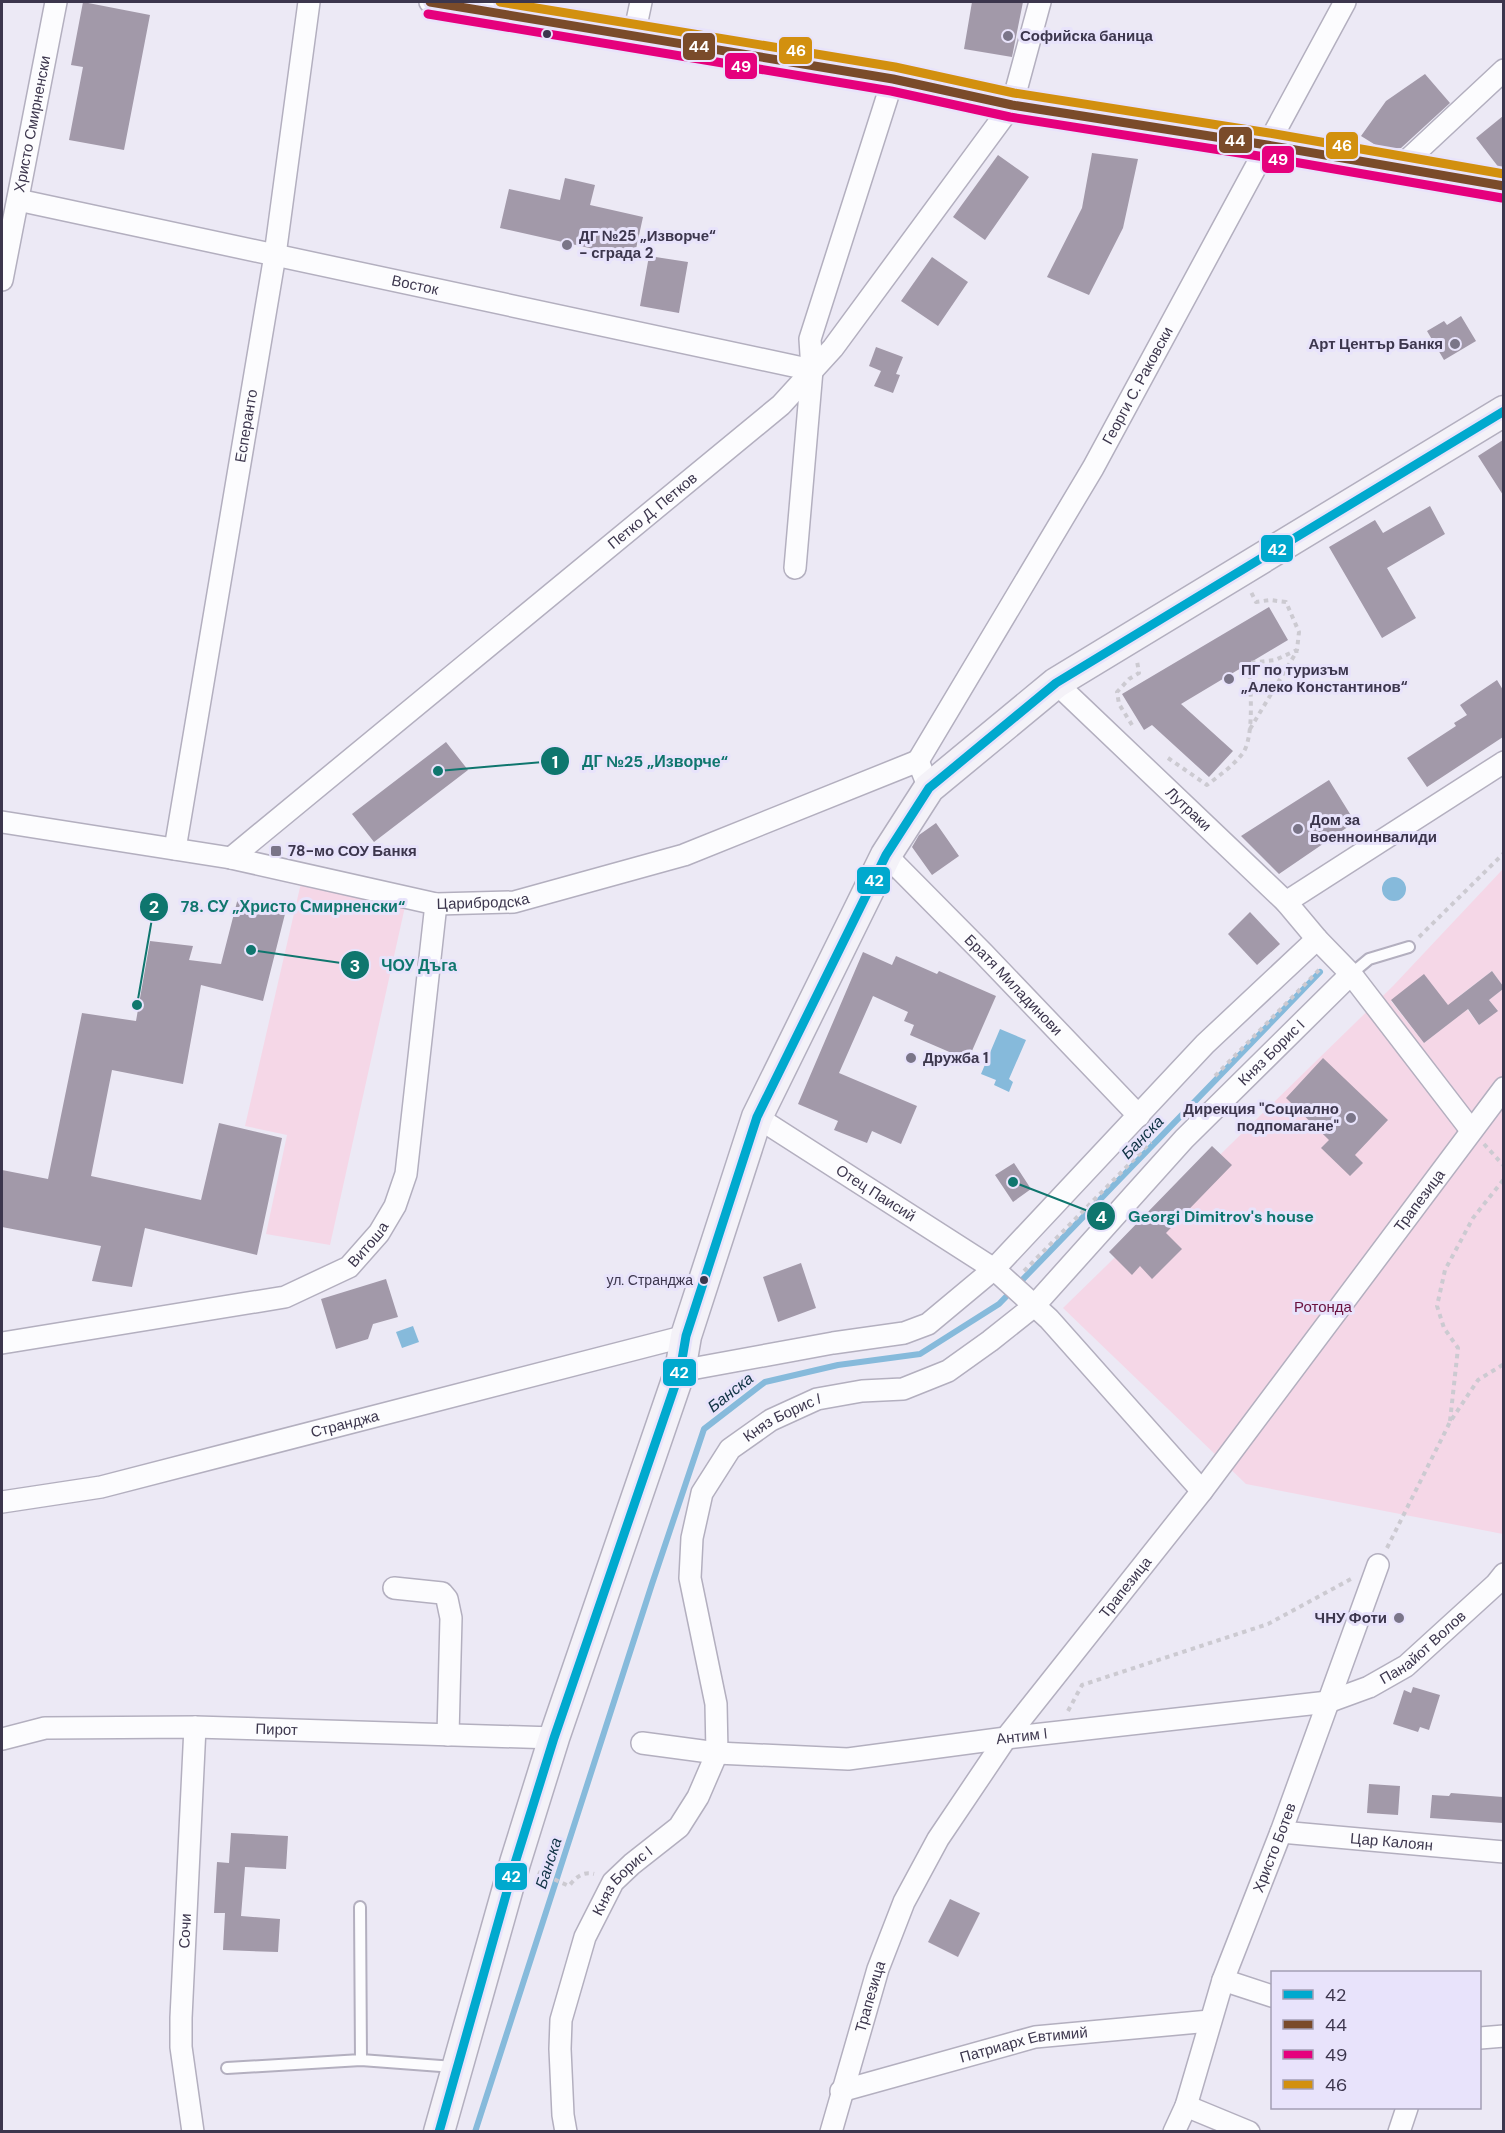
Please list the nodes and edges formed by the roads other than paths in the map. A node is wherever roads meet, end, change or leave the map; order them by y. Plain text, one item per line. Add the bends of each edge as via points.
1 (57, 2) edge
2 (309, 2) edge
3 (430, 2) edge
4 (641, 2) edge
5 (1040, 2) edge
6 (1345, 2) edge
7 (634, 35) junction
8 (1503, 70) edge
9 (893, 79) junction
10 (1012, 105) junction
11 (1267, 145) junction
12 (1399, 168) junction
13 (1503, 186) edge
14 (18, 200) junction
15 (275, 255) junction
16 (2, 280) edge
17 (812, 370) junction
18 (1503, 411) edge
19 (795, 568) dead end
20 (1056, 682) junction
21 (1503, 762) edge
22 (924, 775) junction
23 (2, 822) edge
24 (175, 849) junction
25 (886, 855) junction
26 (231, 858) junction
27 (1286, 902) junction
28 (436, 904) junction
29 (1317, 939) junction
30 (1409, 947) road end
31 (1351, 974) junction
32 (1503, 1088) edge
33 (1139, 1116) junction
34 (757, 1117) junction
35 (1471, 1130) junction
36 (1000, 1275) junction
37 (1031, 1304) junction
38 (686, 1336) junction
39 (2, 1343) edge
40 (680, 1371) junction
41 (1202, 1491) junction
42 (2, 1502) edge
43 (1378, 1565) road end
44 (1503, 1574) edge
45 (394, 1588) dead end
46 (1328, 1702) junction
47 (195, 1727) junction
48 (448, 1735) junction
49 (554, 1738) junction
50 (1006, 1738) junction
51 (2, 1739) edge
52 (642, 1743) dead end
53 (717, 1753) junction
54 (1281, 1832) junction
55 (1503, 1852) edge
56 (360, 1907) dead end
57 (1223, 1980) junction
58 (1271, 1996) edge
59 (1210, 2021) junction
60 (1503, 2036) edge
61 (1481, 2038) edge
62 (361, 2060) junction
63 (458, 2067) junction
64 (227, 2068) dead end
65 (842, 2091) junction
66 (1186, 2106) junction
67 (1407, 2109) edge
68 (193, 2132) edge
69 (439, 2132) edge
70 (566, 2132) edge
71 (831, 2132) edge
72 (1174, 2132) edge
73 (1249, 2132) edge
74 (1399, 2132) edge

1 - 14 street, Христо Смирненски
2 - 15 street, Есперанто
3 - 7 street
4 - 7 street
5 - 10 street
6 - 11 street, Георги С. Раковски
7 - 9 street
8 - 12 street
9 - 10 street
9 - 17 street via 810,339
10 - 11 street
10 - 17 street, Петко Д. Петков via 833,348
11 - 12 street
11 - 22 street, Георги С. Раковски
12 - 13 street
14 - 15 street, Восток
14 - 16 street, Христо Смирненски
15 - 17 street, Восток
15 - 24 street, Есперанто
17 - 19 street
17 - 26 street, Петко Д. Петков via 781,405
18 - 20 street
20 - 22 street
20 - 27 street, Лутраки
21 - 27 street
22 - 25 street
22 - 28 street, Царибродска via 684,855 514,902
23 - 24 street, Царибродска
24 - 26 street, Царибродска
25 - 33 street, Братя Миладинови
25 - 34 street
26 - 28 street, Царибродска
27 - 29 street, Лутраки
28 - 39 street, Витоша via 406,1174 395,1206 379,1233 349,1267 285,1297
29 - 31 street, Лутраки
29 - 33 street via 1205,1044
30 - 31 lane, Княз Борис I via 1369,959
31 - 35 street, Лутраки
31 - 37 street, Княз Борис I via 1184,1139
32 - 35 street, Трапезица
33 - 36 street
34 - 36 street, Отец Паисий
34 - 38 street
35 - 41 street, Трапезица
36 - 37 street, Отец Паисий
36 - 40 street via 928,1324 904,1333
37 - 41 street via 1049,1319
37 - 53 street, Княз Борис I via 990,1341 948,1371 903,1389 817,1399 771,1420 730,1449 702,1494 692,1538 690,1578 716,1704
38 - 40 street
38 - 42 street, Странджа via 101,1487
40 - 49 street
41 - 50 street, Трапезица
43 - 46 street, Христо Ботев
44 - 46 street, Панайот Волов via 1407,1666 1369,1687
45 - 48 street via 442,1593 447,1599 451,1618
46 - 50 street, Антим I
46 - 54 street, Христо Ботев
47 - 48 street, Пирот
47 - 51 street, Пирот via 45,1728
47 - 68 street, Сочи via 181,2018 181,2047
48 - 49 street, Пирот
49 - 63 street
50 - 53 street, Антим I via 848,1759
50 - 65 street, Трапезица via 938,1839 904,1902
52 - 53 street, Антим I
53 - 70 street, Княз Борис I via 698,1797 679,1827 614,1882 585,1937 561,2020
54 - 55 street, Цар Калоян
54 - 57 street, Христо Ботев
56 - 62 lane
57 - 58 street
57 - 59 street, Христо Ботев
59 - 65 street, Патриарх Евтимий via 1035,2037
59 - 66 street, Христо Ботев
60 - 61 street
62 - 63 lane
62 - 64 lane
63 - 69 street
65 - 71 street, Трапезица
66 - 72 street, Христо Ботев
66 - 73 street
67 - 74 street

